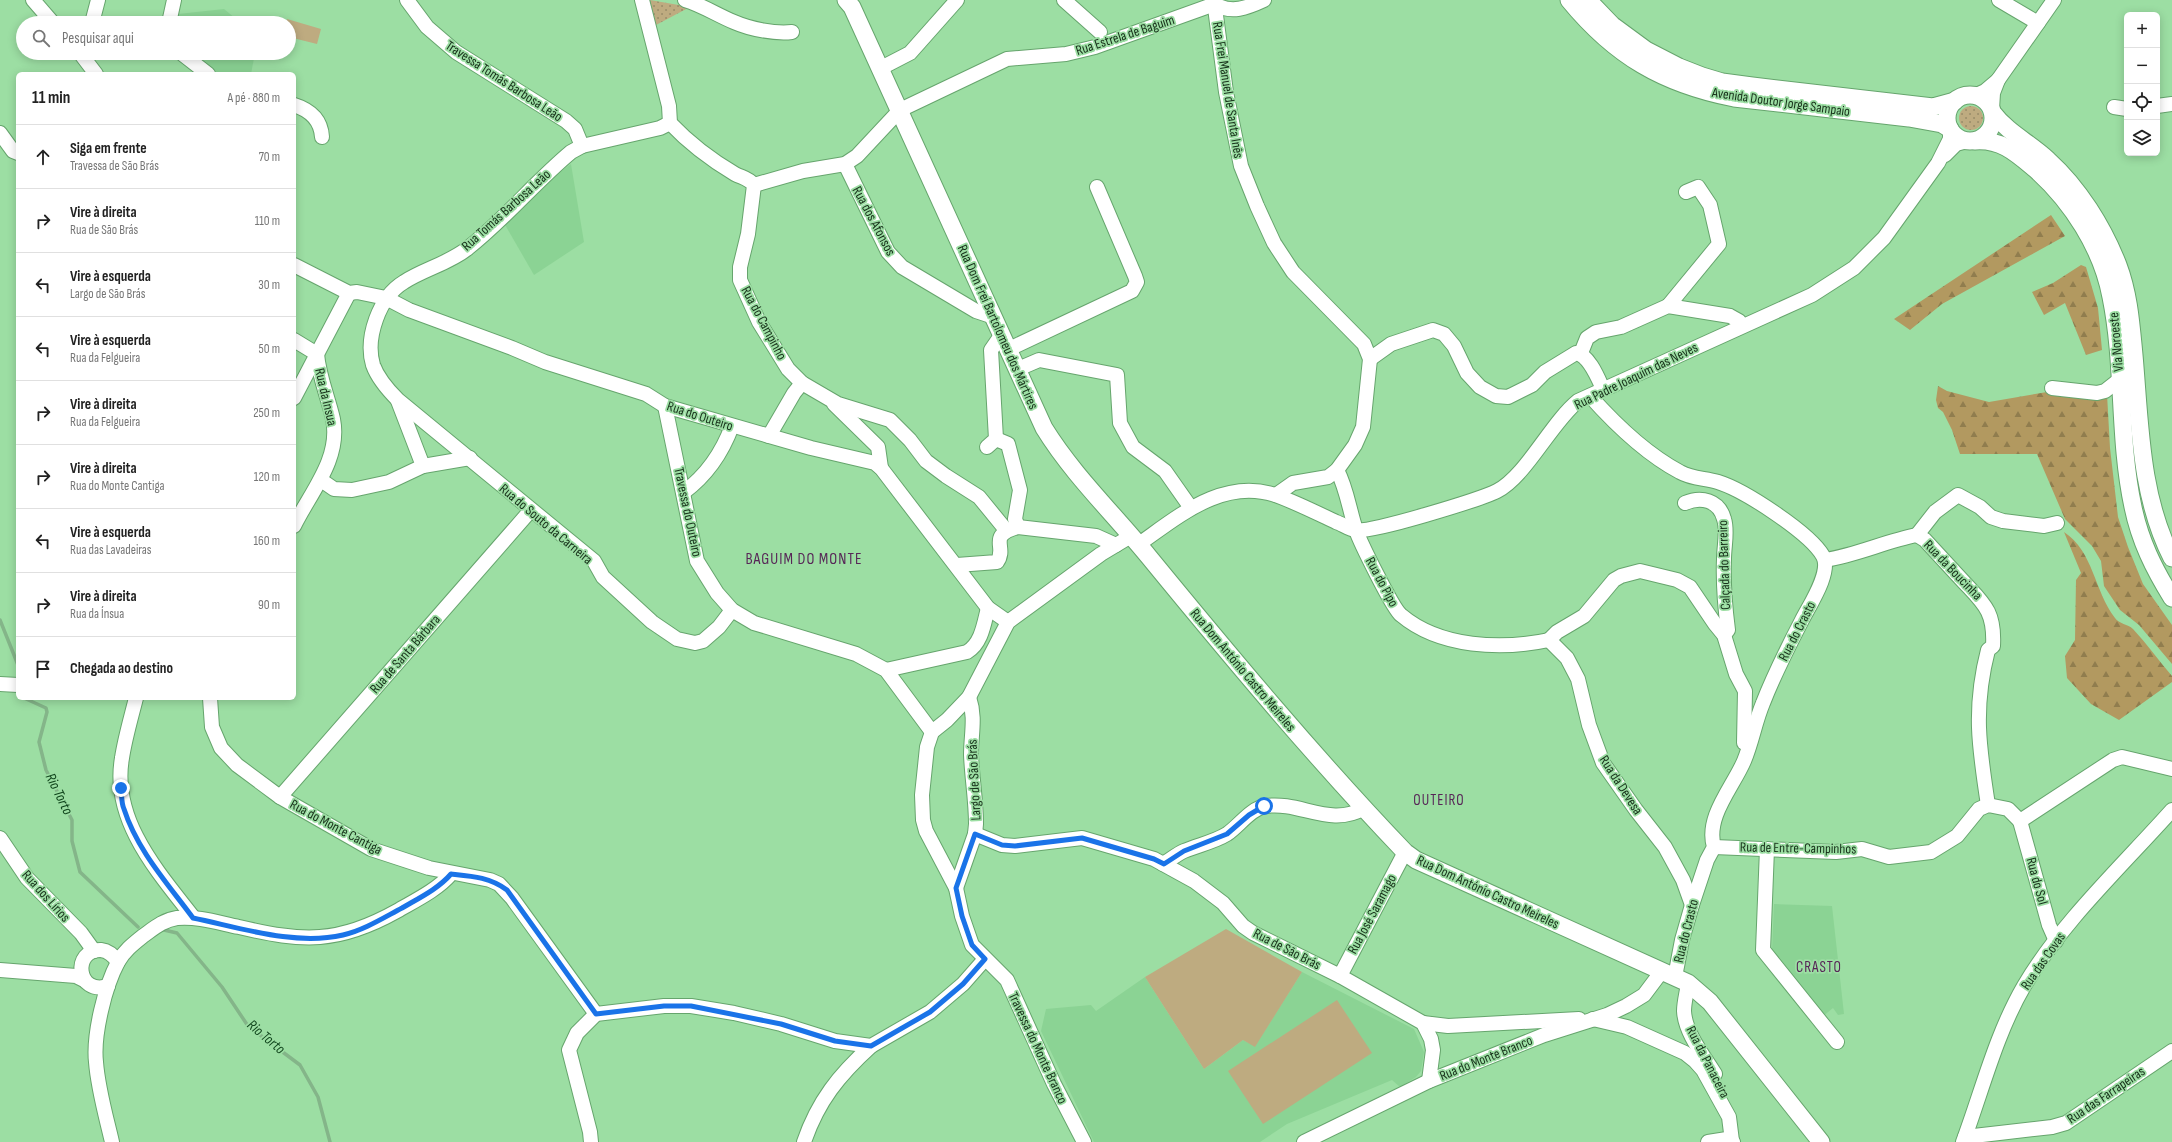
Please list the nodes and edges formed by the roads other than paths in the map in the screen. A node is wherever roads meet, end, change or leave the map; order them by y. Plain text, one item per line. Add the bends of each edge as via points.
1 (33, 0) edge
2 (98, 0) edge
3 (174, 0) edge
4 (407, 0) edge
5 (642, 0) edge
6 (685, 0) edge
7 (846, 0) edge
8 (957, 0) edge
9 (1064, 0) edge
10 (1264, 0) edge
11 (1569, 0) edge
12 (1588, 0) edge
13 (1999, 0) edge
14 (2054, 0) edge
15 (1214, 2) edge
16 (47, 16) edge
17 (94, 16) edge
18 (171, 16) edge
19 (2038, 23) junction
20 (792, 32) dead end
21 (1100, 32) dead end
22 (85, 60) edge
23 (190, 60) edge
24 (881, 68) junction
25 (94, 72) edge
26 (205, 72) edge
27 (1998, 80) junction
28 (1974, 96) junction
29 (1955, 101) junction
30 (2172, 104) edge
31 (296, 106) edge
32 (2160, 106) edge
33 (900, 110) junction
34 (1992, 111) junction
35 (670, 123) junction
36 (1950, 129) junction
37 (0, 133) edge
38 (322, 137) dead end
39 (1971, 141) junction
40 (582, 146) junction
41 (16, 152) edge
42 (1938, 162) junction
43 (845, 164) junction
44 (754, 184) junction
45 (1097, 187) dead end
46 (1686, 192) dead end
47 (296, 266) edge
48 (349, 293) junction
49 (386, 298) junction
50 (1668, 306) junction
51 (994, 317) junction
52 (1742, 326) junction
53 (296, 341) edge
54 (1005, 342) junction
55 (1581, 353) junction
56 (318, 354) junction
57 (1370, 359) junction
58 (1018, 369) junction
59 (2119, 380) junction
60 (802, 383) junction
61 (2052, 388) dead end
62 (1603, 389) junction
63 (296, 394) edge
64 (1590, 396) junction
65 (398, 400) junction
66 (830, 400) junction
67 (665, 406) junction
68 (732, 426) junction
69 (769, 436) junction
70 (470, 458) junction
71 (423, 466) junction
72 (881, 468) junction
73 (1337, 470) junction
74 (320, 480) junction
75 (684, 492) junction
76 (1276, 495) junction
77 (1685, 503) dead end
78 (1191, 508) junction
79 (531, 510) junction
80 (296, 522) edge
81 (2057, 523) dead end
82 (1012, 529) junction
83 (1356, 531) junction
84 (1917, 535) junction
85 (1135, 540) junction
86 (1116, 545) junction
87 (2172, 558) edge
88 (1826, 560) junction
89 (957, 565) junction
90 (2172, 598) edge
91 (988, 608) junction
92 (732, 610) junction
93 (1008, 622) junction
94 (1724, 635) junction
95 (1549, 640) junction
96 (886, 670) junction
97 (0, 684) edge
98 (16, 685) edge
99 (969, 697) junction
100 (136, 700) edge
101 (210, 700) edge
102 (932, 732) junction
103 (1744, 760) junction
104 (2172, 769) edge
105 (280, 797) junction
106 (1988, 805) junction
107 (1364, 808) junction
108 (2172, 810) edge
109 (2020, 821) junction
110 (975, 834) junction
111 (0, 838) edge
112 (1714, 847) junction
113 (1767, 849) junction
114 (1405, 852) junction
115 (1164, 864) junction
116 (451, 874) junction
117 (956, 888) junction
118 (1692, 905) junction
119 (193, 918) junction
120 (2056, 941) junction
121 (94, 951) junction
122 (985, 959) junction
123 (118, 962) junction
124 (0, 970) edge
125 (1340, 976) junction
126 (1675, 977) junction
127 (84, 980) junction
128 (108, 986) junction
129 (596, 1014) junction
130 (1590, 1020) junction
131 (1423, 1023) junction
132 (1837, 1042) dead end
133 (871, 1046) junction
134 (2172, 1051) edge
135 (1429, 1081) junction
136 (1729, 1117) junction
137 (1964, 1139) edge
138 (1733, 1141) edge
139 (112, 1142) edge
140 (591, 1142) edge
141 (804, 1142) edge
142 (1084, 1142) edge
143 (1304, 1142) edge
144 (1708, 1142) edge
145 (1821, 1142) edge

1 - 16 street
2 - 17 street
3 - 18 street
4 - 40 street, Travessa Tomás Barbosa Leão via 427,27 456,52 566,121 575,129
5 - 35 street via 669,106
6 - 20 street via 735,23 780,33
7 - 24 main road via 852,6
8 - 24 street via 910,53
9 - 21 street
10 - 15 street via 1232,10 1225,10
11 - 36 main road, Avenida Doutor Jorge Sampaio via 1594,30 1614,46 1660,76 1681,84 1734,98 1909,118 1942,124
12 - 29 main road, Avenida Doutor Jorge Sampaio via 1612,25 1646,50 1679,67 1722,82 1933,106
13 - 19 street
14 - 19 street
15 - 33 street, Rua Estrela de Baguim via 1095,47 1066,54 1007,59
15 - 57 street, Rua Frei Manuel de Santa Inês via 1226,92 1241,166 1257,206 1274,243 1293,272 1364,344
19 - 27 street
22 - 25 street
23 - 26 street
24 - 33 main road, Rua Dom Frei Bartolomeu dos Mártires
27 - 28 street
27 - 34 street via 1993,93
28 - 29 main road via 1961,97
28 - 34 main road via 1983,99
29 - 36 main road via 1948,114
30 - 32 street
31 - 38 street via 315,116 322,127
33 - 43 street via 857,156
33 - 51 main road, Rua Dom Frei Bartolomeu dos Mártires
34 - 39 main road via 1992,126 1988,133
34 - 87 main road, Via Noroeste via 2011,132 2048,160 2067,179 2098,224 2118,266 2126,291 2131,324 2138,411 2149,495 2157,526
35 - 40 street, Rua Tomás Barbosa Leão via 660,128
35 - 44 street via 687,139
36 - 39 main road via 1960,138
36 - 42 street, Rua Padre Joaquim das Neves via 1950,139
37 - 41 street
39 - 42 street, Rua Padre Joaquim das Neves via 1956,144
39 - 59 main road, Via Noroeste via 1987,140 1999,143 2018,155 2060,194 2082,226 2096,251 2111,296
40 - 49 street, Rua Tomás Barbosa Leão via 560,161 468,249 402,282
42 - 52 street, Rua Padre Joaquim das Neves via 1884,238 1854,268 1812,295
43 - 44 street via 803,170
43 - 51 street, Rua dos Afonsos via 888,252 902,267 976,312
44 - 60 street, Rua do Campinho via 740,280 759,322 788,369
45 - 54 street via 1135,276 1136,286 1132,291
46 - 50 street via 1698,187 1710,205 1719,244
47 - 48 street
48 - 49 street, Rua do Outeiro via 357,292
48 - 56 street
49 - 65 street, Rua Tomás Barbosa Leão via 370,346 373,366 384,386
49 - 67 street, Rua do Outeiro via 409,310 545,362 646,394
50 - 52 street via 1730,316
50 - 55 street via 1621,326 1596,332 1587,338
51 - 54 main road, Rua Dom Frei Bartolomeu dos Mártires
52 - 62 street, Rua Padre Joaquim das Neves
53 - 56 street
54 - 58 main road, Rua Dom Frei Bartolomeu dos Mártires
54 - 82 street via 991,350 991,443 1008,444 1018,480 1020,495
55 - 57 street via 1570,355 1545,372 1532,385 1508,397 1496,396 1480,387 1467,373 1454,346 1444,334 1433,330 1391,344
55 - 62 street
56 - 63 street
56 - 74 street, Rua da Insua via 319,372 335,435 333,448
57 - 73 street via 1364,427
58 - 78 street via 1039,360 1117,376 1120,423 1133,447 1165,471
58 - 85 main road, Rua Dom Frei Bartolomeu dos Mártires via 1044,428 1060,454
59 - 61 street via 2097,394
59 - 90 main road, Via Noroeste via 2125,460 2137,527 2151,563
60 - 66 street, Rua do Campinho
60 - 69 street
62 - 64 street, Rua Padre Joaquim das Neves
64 - 83 street, Rua Padre Joaquim das Neves via 1567,410 1526,464 1498,490 1418,517
64 - 88 street via 1607,416 1662,461 1681,473 1716,482 1750,497 1791,525
65 - 70 street, Rua do Souto da Carneira
65 - 71 street
66 - 72 street via 878,447
66 - 82 street, Rua do Campinho via 890,420 926,461 980,497
67 - 68 street, Rua do Outeiro
67 - 75 street, Travessa do Outeiro
68 - 69 street, Rua do Outeiro
68 - 75 street via 726,443 712,466 698,482
69 - 72 street, Rua do Outeiro via 875,463
70 - 71 street
70 - 79 street, Rua do Souto da Carneira
71 - 74 street via 389,482 352,490 334,489
72 - 89 street, Rua do Outeiro
73 - 76 street via 1328,477 1293,483
73 - 83 street, Rua do Pipo via 1345,484
74 - 80 street, Rua da Insua via 305,502
75 - 92 street, Travessa do Outeiro via 697,561 717,593
76 - 78 street via 1244,490 1217,496
76 - 83 street
77 - 94 street, Calçada do Barreiro via 1696,498 1709,500 1720,508 1724,518 1724,590 1728,630
78 - 85 street
79 - 92 street, Rua do Souto da Carneira via 594,561 603,577 652,622 677,639 695,643 703,641 719,627
79 - 105 street, Rua de Santa Bárbara
81 - 84 street, Rua da Boucinha via 2044,526 2003,521 1991,517 1980,507 1958,495 1935,512
82 - 86 street via 1096,536
82 - 89 street via 1000,538 1000,558 997,562
83 - 95 street, Rua do Pipo via 1400,614 1414,625 1459,642 1526,645
84 - 88 street via 1882,543 1846,557
84 - 106 street, Rua da Boucinha via 1976,592 1992,620 1993,646 1988,650 1979,691 1978,729
85 - 86 street
85 - 107 main road, Rua Dom António Castro Meireles via 1269,700
86 - 93 street
88 - 103 street, Rua do Crasto via 1818,591 1789,644 1762,703
89 - 91 street
91 - 93 street
91 - 96 street via 978,643 974,648 967,652
92 - 96 street, Travessa do Outeiro via 754,623 856,654
93 - 99 street
94 - 95 street via 1690,587 1677,580 1640,571 1614,580 1584,616 1557,632
94 - 103 street via 1736,674 1745,691 1745,732 1742,752
95 - 118 street, Rua da Devesa via 1567,658 1578,679 1589,725 1603,763 1665,847 1683,880
96 - 102 street
97 - 98 street
99 - 102 street
99 - 110 street, Largo de São Brás via 974,716 971,757 976,806
100 - 119 street via 121,759 123,808 133,831 160,875
101 - 105 street, Rua do Monte Cantiga via 212,727 221,748 237,765
102 - 117 street via 927,747 922,796 923,820 931,843
103 - 112 street, Rua do Crasto via 1712,825 1711,837
104 - 109 street via 2122,757 2113,760
105 - 116 street, Rua do Monte Cantiga via 371,849
106 - 109 street via 2008,808
106 - 113 street, Rua de Entre-Campinhos via 1979,810 1957,836 1931,852 1888,857 1862,849 1836,852
107 - 114 main road, Rua Dom António Castro Meireles
107 - 115 street via 1357,812 1331,816 1314,814 1286,805 1264,806 1227,834 1184,851
108 - 120 street, Rua das Covas
109 - 120 street, Rua do Sol via 2049,925
110 - 115 street, Rua de São Brás via 1002,845 1015,846 1082,838
110 - 117 street, Largo de São Brás
111 - 121 street, Rua dos Lírios via 27,878 81,933
112 - 113 street, Rua de Entre-Campinhos
112 - 118 street, Rua do Crasto
113 - 132 street via 1763,950
114 - 125 street, Rua José Saramago
114 - 126 main road, Rua Dom António Castro Meireles via 1416,860
115 - 125 street, Rua de São Brás via 1194,881 1223,903 1243,926 1253,933
116 - 119 street via 439,886 384,918 345,934 326,938 277,934
116 - 129 street, Rua do Monte Cantiga via 490,880 507,890
117 - 122 street, Travessa do Monte Branco via 969,938
118 - 126 street, Rua do Crasto
119 - 123 street via 176,918 161,923 135,942
120 - 137 street, Rua das Covas via 2017,998 1988,1068
121 - 123 street via 100,950 111,954
121 - 127 street via 82,963
122 - 133 street via 963,984 940,1004
122 - 142 street, Travessa do Monte Branco via 1007,980 1054,1084
123 - 128 street
124 - 127 street via 76,976
125 - 131 street, Rua de São Brás
126 - 130 street, Rua do Monte Branco via 1626,1006
126 - 136 street, Rua da Panaceira via 1693,1037 1729,1100
126 - 145 main road, Rua Dom António Castro Meireles via 1710,1002
127 - 128 street via 98,988
128 - 139 street via 99,1021 95,1061
129 - 133 street via 664,1006 691,1006 781,1024 835,1041
129 - 140 street via 577,1033 569,1050
130 - 131 street, Rua de São Brás via 1575,1018 1448,1026
130 - 135 street, Rua do Monte Branco via 1544,1035
130 - 136 street, Rua de São Brás via 1627,1027 1686,1053 1703,1070
131 - 135 street via 1433,1050
133 - 141 street via 837,1079 824,1098
134 - 137 street, Rua das Farrapeiras via 2066,1123 2052,1128
135 - 143 street, Rua do Monte Branco
136 - 138 street, Rua da Panaceira
138 - 144 street via 1727,1139

